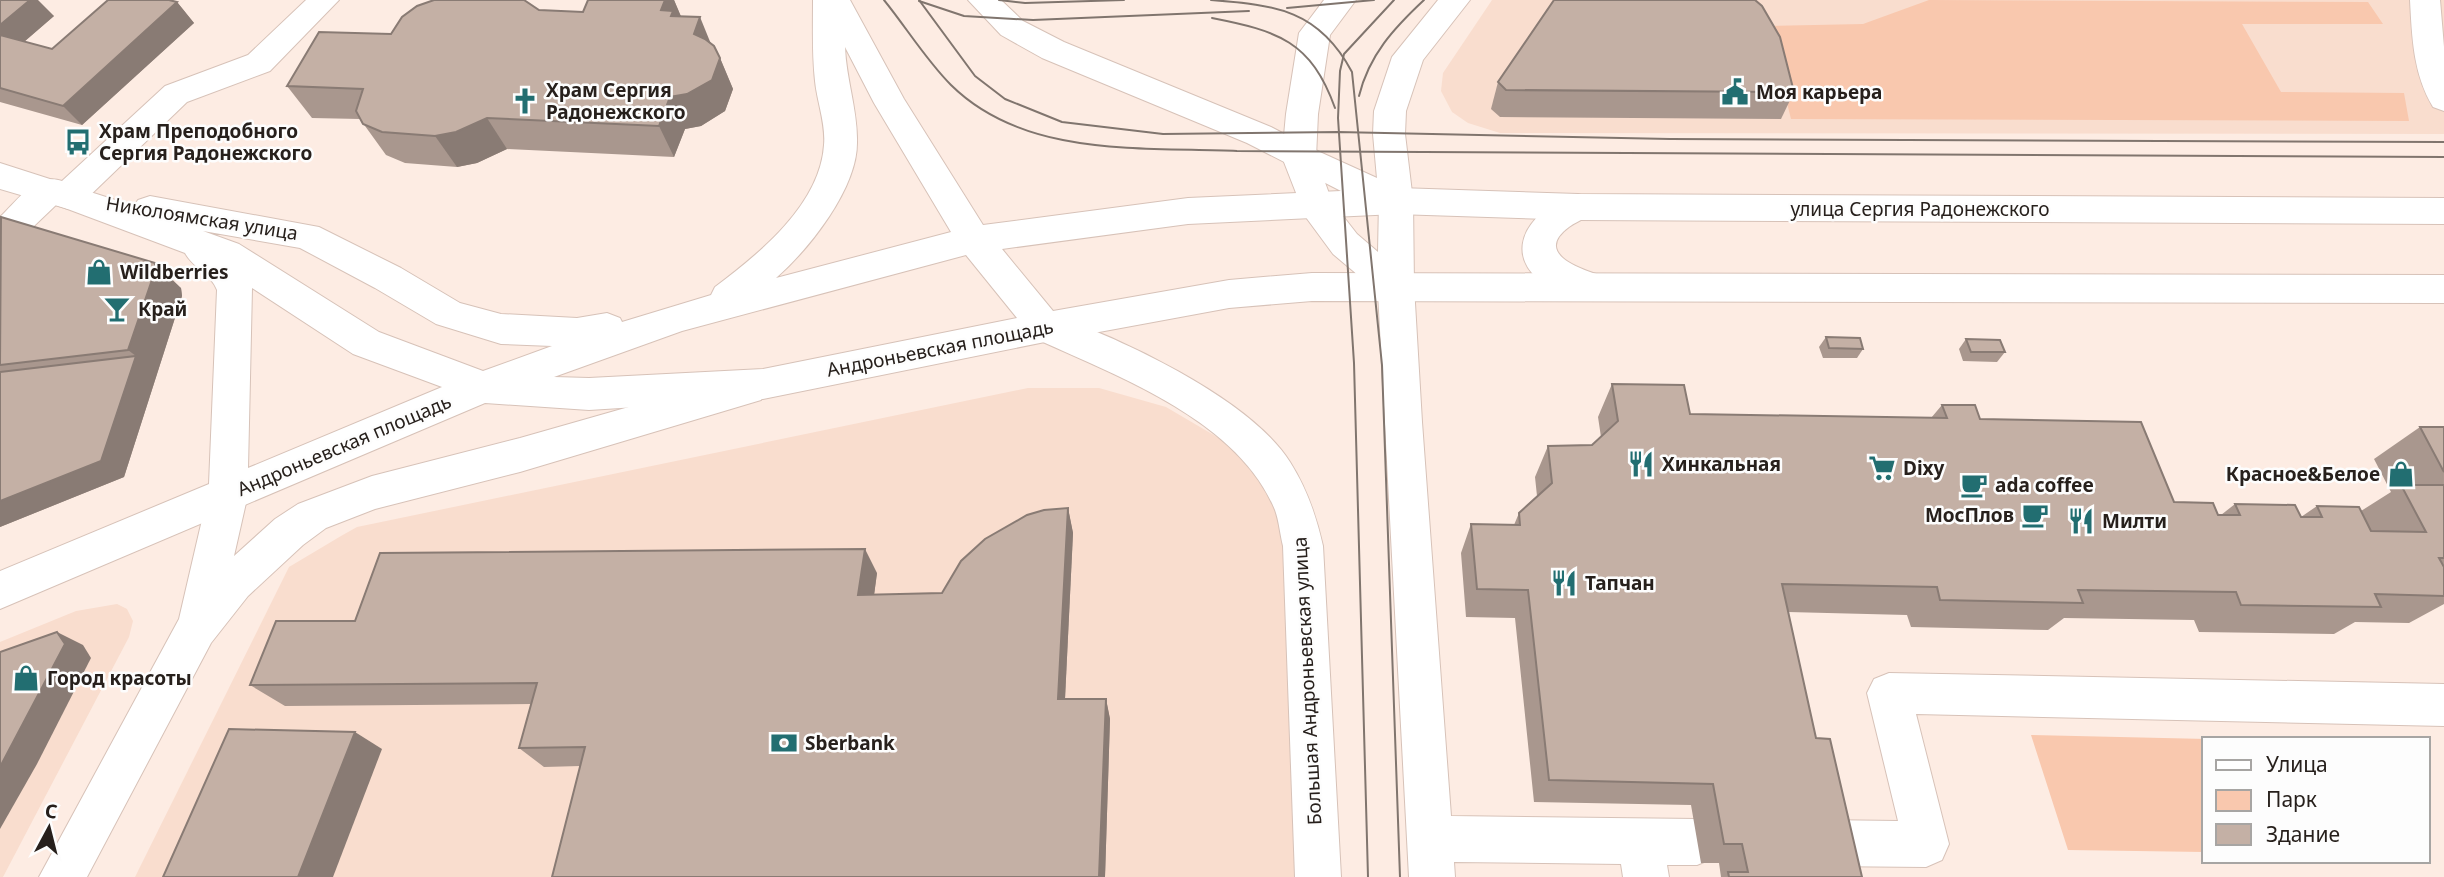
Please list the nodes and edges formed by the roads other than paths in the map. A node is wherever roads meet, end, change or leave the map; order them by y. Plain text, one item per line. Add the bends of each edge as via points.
1 (324, 0) edge
2 (828, 0) edge
3 (835, 0) edge
4 (983, 0) edge
5 (1341, 0) edge
6 (1455, 0) edge
7 (2425, 0) edge
8 (2444, 99) edge
9 (1299, 157) junction
10 (0, 176) edge
11 (64, 195) junction
12 (1396, 201) junction
13 (1317, 206) junction
14 (1578, 206) junction
15 (2444, 211) edge
16 (0, 238) edge
17 (974, 240) junction
18 (328, 244) joint
19 (227, 261) junction
20 (1396, 286) junction
21 (1593, 287) junction
22 (2444, 289) edge
23 (698, 313) junction
24 (1045, 327) junction
25 (763, 384) junction
26 (483, 387) junction
27 (228, 494) junction
28 (0, 590) edge
29 (196, 629) junction
30 (2444, 705) edge
31 (1697, 842) dead end
32 (1821, 843) edge
33 (1431, 858) edge
34 (1644, 859) edge
35 (62, 877) edge
36 (1318, 877) edge

1 - 11 main road via 259,63 176,94
2 - 23 main road via 831,81 841,148 831,179 793,242 768,267
3 - 17 main road via 890,103
4 - 9 main road via 1012,28 1053,50 1259,135
5 - 9 main road via 1315,33
6 - 12 main road via 1408,57 1390,110
7 - 8 main road via 2429,57
9 - 12 main road
9 - 13 main road
10 - 11 main road, Николоямская улица
11 - 16 main road
11 - 18 main road, Николоямская улица via 254,225
11 - 19 main road, Николоямская улица via 189,241
12 - 13 main road, Андроньевская площадь
12 - 14 main road, улица Сергия Радонежского
12 - 20 main road
13 - 17 main road, Андроньевская площадь via 1188,211
13 - 20 main road via 1345,244
14 - 15 main road, улица Сергия Радонежского
14 - 21 main road via 1550,221 1540,243 1543,258 1554,272
17 - 23 main road, Андроньевская площадь
17 - 24 main road
18 - 23 main road, Андроньевская площадь via 449,314 501,329 577,333
19 - 26 main road, Андроньевская площадь via 366,343
19 - 27 main road, Андроньевская площадь via 235,290
20 - 21 main road
20 - 24 main road, Андроньевская площадь via 1229,294
20 - 33 main road
21 - 22 main road
23 - 26 main road, Андроньевская площадь
24 - 25 main road, Андроньевская площадь
24 - 36 main road, Большая Андроньевская улица via 1178,391 1225,421 1251,442 1293,505 1303,546
25 - 26 main road, Андроньевская площадь via 589,394
25 - 29 main road via 335,506 312,516 267,549
26 - 27 main road, Андроньевская площадь
27 - 28 main road
27 - 29 main road
29 - 35 main road
30 - 32 main road via 1889,693 1926,844
31 - 34 main road
33 - 34 main road

